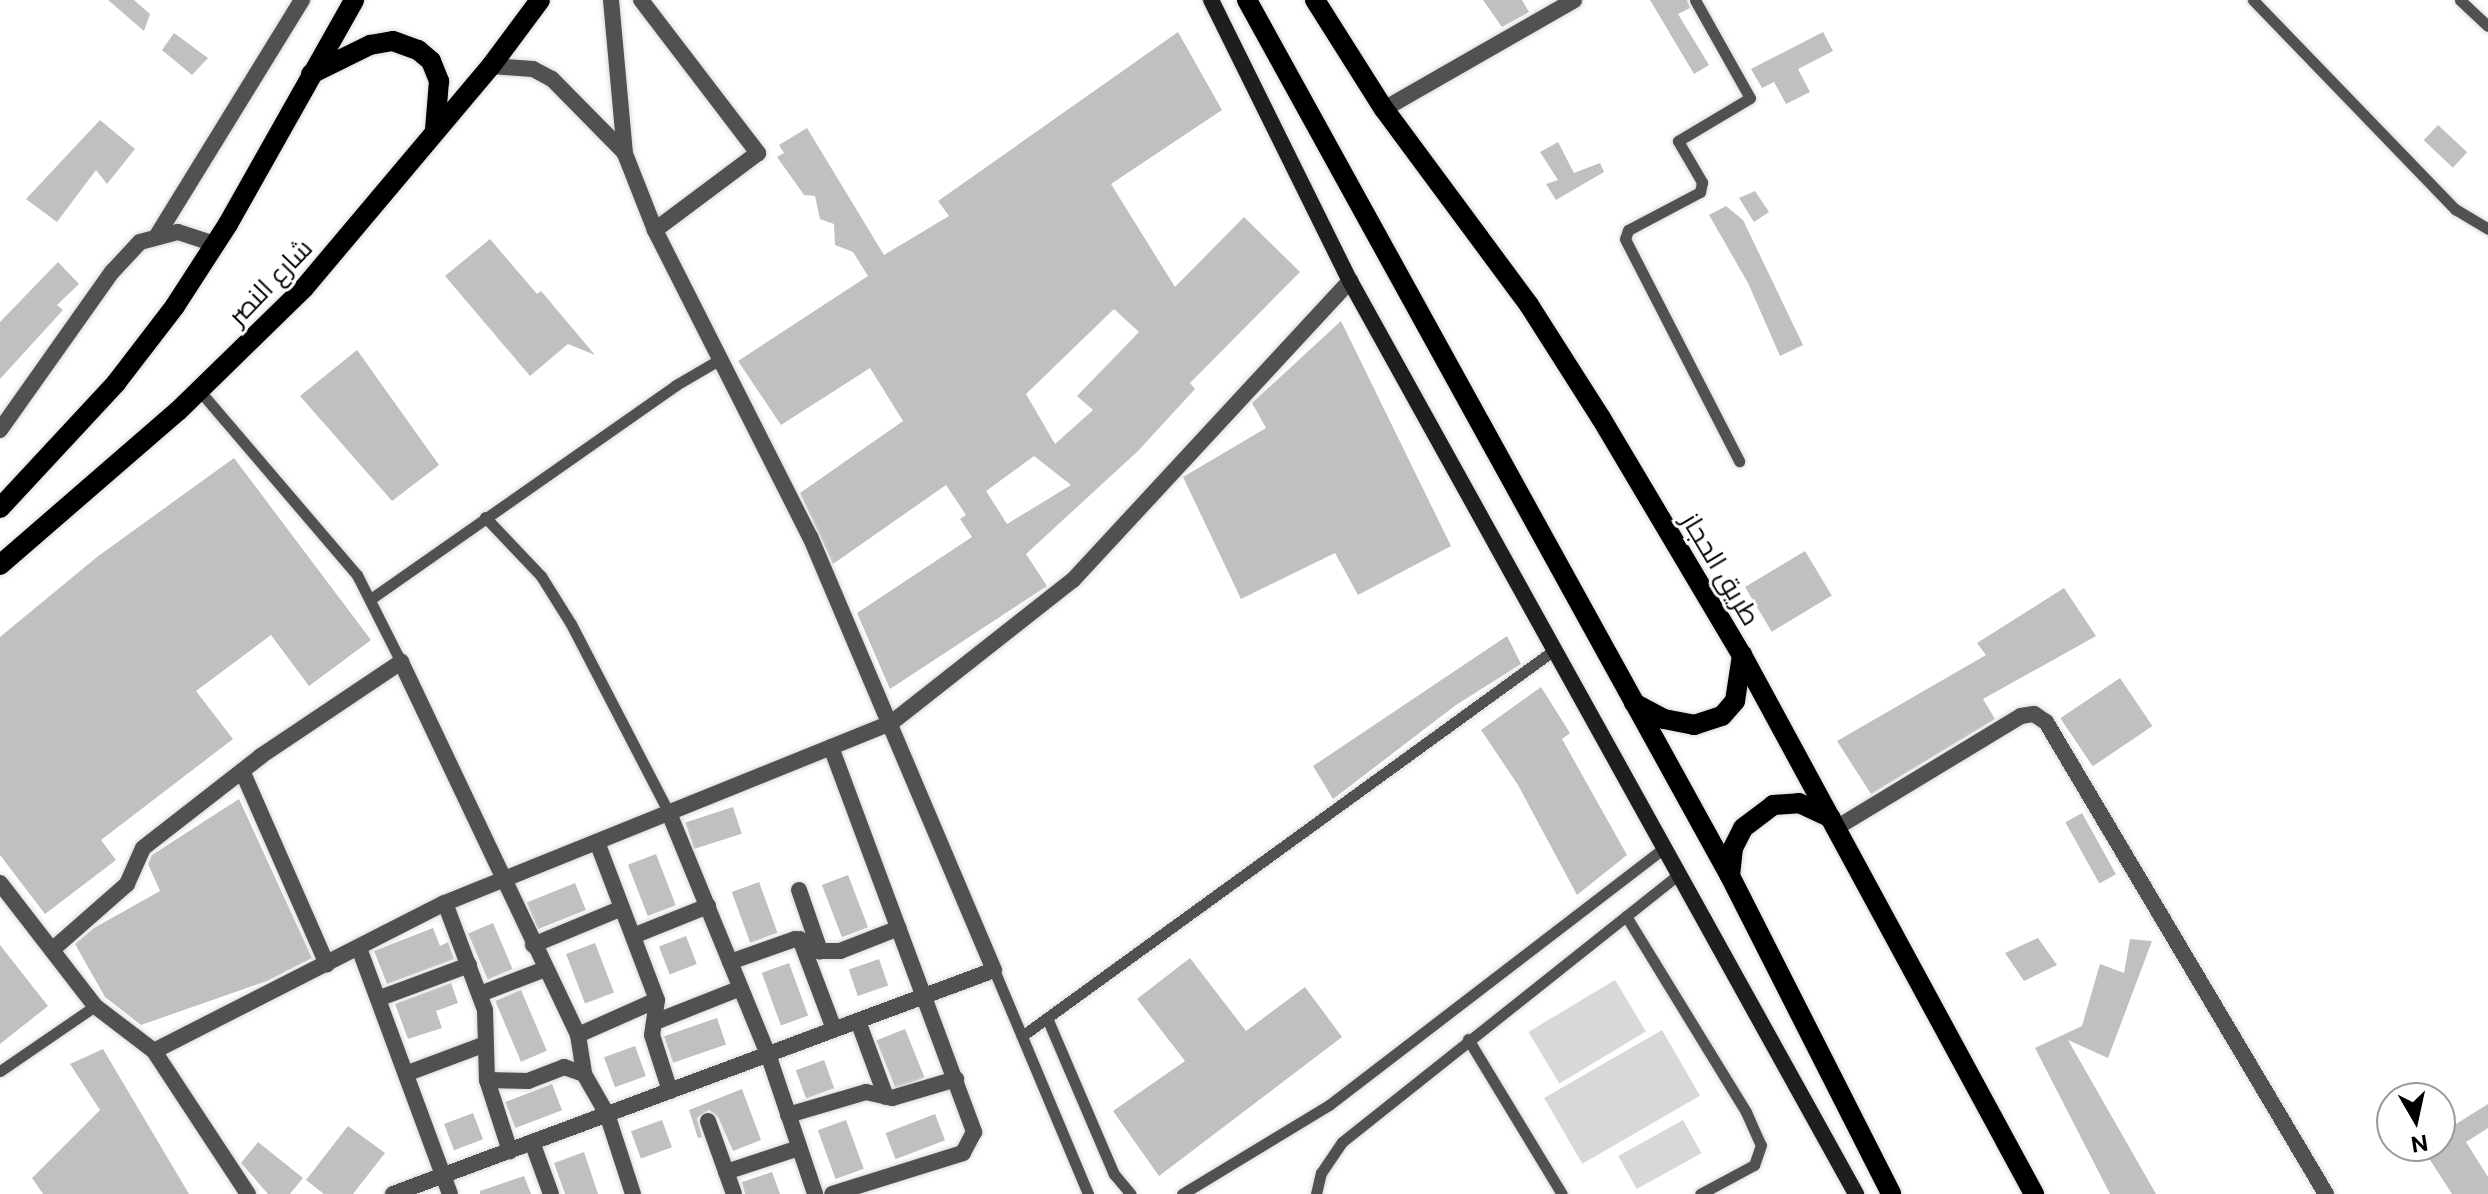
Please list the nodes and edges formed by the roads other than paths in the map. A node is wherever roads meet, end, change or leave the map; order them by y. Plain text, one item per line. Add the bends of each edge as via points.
1 (302, 0) edge
2 (354, 0) edge
3 (540, 0) edge
4 (611, 0) edge
5 (641, 0) edge
6 (1211, 0) edge
7 (1247, 0) edge
8 (1315, 0) edge
9 (1574, 0) edge
10 (1695, 0) edge
11 (2253, 0) edge
12 (2460, 0) edge
13 (2488, 26) edge
14 (491, 66) junction
15 (310, 75) junction
16 (1384, 109) junction
17 (432, 137) junction
18 (625, 154) junction
19 (2488, 229) edge
20 (655, 230) junction
21 (158, 234) junction
22 (215, 244) junction
23 (1350, 281) junction
24 (722, 358) junction
25 (199, 390) junction
26 (0, 430) edge
27 (1739, 461) dead end
28 (0, 508) edge
29 (485, 517) junction
30 (0, 565) edge
31 (372, 598) junction
32 (1554, 650) junction
33 (1742, 655) junction
34 (401, 662) junction
35 (1634, 703) junction
36 (891, 723) junction
37 (831, 747) junction
38 (243, 773) junction
39 (669, 813) junction
40 (1834, 823) junction
41 (597, 842) junction
42 (1664, 848) junction
43 (1678, 875) junction
44 (1730, 876) junction
45 (501, 880) junction
46 (0, 883) edge
47 (799, 890) dead end
48 (445, 903) junction
49 (708, 906) junction
50 (622, 908) junction
51 (1626, 916) junction
52 (899, 928) junction
53 (633, 936) junction
54 (800, 939) junction
55 (533, 945) junction
56 (359, 948) junction
57 (52, 950) junction
58 (820, 951) junction
59 (730, 962) junction
60 (327, 964) junction
61 (469, 965) junction
62 (545, 969) junction
63 (994, 970) junction
64 (741, 988) junction
65 (480, 994) junction
66 (925, 996) junction
67 (380, 998) junction
68 (657, 1000) junction
69 (95, 1006) junction
70 (1047, 1018) junction
71 (858, 1021) junction
72 (655, 1022) junction
73 (834, 1029) junction
74 (578, 1035) junction
75 (1022, 1036) junction
76 (1468, 1039) junction
77 (485, 1044) junction
78 (154, 1051) junction
79 (768, 1054) junction
80 (0, 1071) edge
81 (408, 1073) junction
82 (584, 1074) junction
83 (956, 1079) junction
84 (487, 1080) junction
85 (670, 1091) junction
86 (886, 1097) junction
87 (607, 1114) junction
88 (788, 1115) junction
89 (708, 1121) dead end
90 (532, 1142) junction
91 (799, 1148) junction
92 (510, 1151) junction
93 (726, 1172) junction
94 (446, 1175) junction
95 (248, 1194) edge
96 (393, 1194) edge
97 (450, 1194) edge
98 (551, 1194) edge
99 (633, 1194) edge
100 (734, 1194) edge
101 (815, 1194) edge
102 (832, 1194) edge
103 (1088, 1194) edge
104 (1131, 1194) edge
105 (1182, 1194) edge
106 (1316, 1194) edge
107 (1562, 1194) edge
108 (1700, 1194) edge
109 (1856, 1194) edge
110 (1891, 1194) edge
111 (2034, 1194) edge
112 (2326, 1194) edge

1 - 21 street
2 - 15 main road
3 - 14 main road, شارع النصر
4 - 18 street
5 - 20 street via 758,153 756,160
6 - 23 main road
7 - 35 main road
8 - 16 main road, طريق الحجاز
9 - 16 street
10 - 27 lane via 1750,98 1678,141 1702,182 1700,192 1628,230 1625,239
11 - 19 lane via 2455,209
12 - 13 lane
14 - 17 main road, شارع النصر
14 - 18 street via 512,65 552,79
15 - 17 main road via 370,45 393,41 418,50 431,61 439,81 440,109
15 - 22 main road
16 - 33 main road, طريق الحجاز via 1529,305
17 - 25 main road, شارع النصر via 304,288
18 - 20 street
20 - 24 street
21 - 22 street via 178,232
21 - 26 street via 125,255
22 - 28 main road via 116,383
23 - 32 main road
23 - 36 street via 1073,580
24 - 29 lane
24 - 36 street via 810,537
25 - 30 main road, شارع النصر
25 - 31 lane via 309,513
29 - 31 lane
29 - 39 lane via 541,576 564,612
31 - 34 lane
32 - 42 main road
32 - 70 lane
33 - 35 main road via 1735,701 1722,716 1694,725 1664,719
33 - 40 main road, طريق الحجاز
34 - 38 street via 309,721
34 - 45 street
35 - 44 main road
36 - 37 street
36 - 63 street
37 - 39 street
37 - 52 street
38 - 57 street via 143,848 127,884
38 - 60 street
39 - 41 street
39 - 49 street
40 - 44 main road via 1799,803 1773,805 1743,828 1733,848
40 - 111 main road, طريق الحجاز
40 - 112 street via 2021,716 2034,714 2046,722
41 - 45 street
41 - 50 street
42 - 43 main road
42 - 105 lane via 1329,1105
43 - 51 lane
43 - 109 main road
44 - 110 main road
45 - 48 street
45 - 55 street
46 - 57 street
47 - 58 street
48 - 56 street
48 - 61 street
49 - 53 street
49 - 59 street
50 - 53 street
50 - 55 street
51 - 76 lane
51 - 108 lane via 1761,1145 1754,1165
52 - 58 street via 840,951
52 - 66 street
53 - 68 street
54 - 58 street
54 - 59 street
54 - 73 street
55 - 62 street
56 - 60 street
56 - 67 street
57 - 69 street
59 - 64 street
60 - 78 street
61 - 65 street
61 - 67 street
62 - 65 street
62 - 74 street
63 - 66 street
63 - 75 lane
64 - 72 street
64 - 79 street
65 - 77 street
66 - 71 street
66 - 83 street
67 - 81 street
68 - 72 street
68 - 74 street
69 - 78 street
69 - 80 lane
70 - 75 lane
70 - 104 lane via 1114,1174
71 - 73 street
71 - 86 street
72 - 85 street via 652,1035
73 - 79 street
74 - 82 street
75 - 103 lane
76 - 106 lane via 1342,1142 1321,1173
76 - 107 lane
77 - 81 street
77 - 84 street
78 - 95 street
79 - 85 street
79 - 88 street
81 - 94 street
82 - 84 street via 564,1067 528,1081
82 - 87 street
83 - 86 street
83 - 102 street via 974,1132 963,1153
84 - 92 street
85 - 87 street
86 - 88 street via 866,1092
87 - 90 street
87 - 99 street
88 - 91 street
89 - 93 street
90 - 92 street
90 - 98 street
91 - 93 street
91 - 101 street
92 - 94 street
93 - 100 street
94 - 96 street
94 - 97 street

